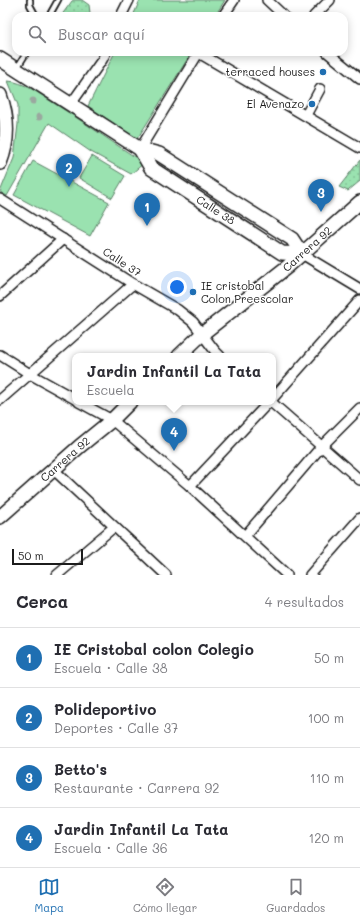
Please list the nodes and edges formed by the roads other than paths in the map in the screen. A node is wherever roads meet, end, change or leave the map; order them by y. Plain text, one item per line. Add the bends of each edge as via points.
1 (30, 0) edge
2 (58, 0) edge
3 (129, 0) edge
4 (234, 0) edge
5 (267, 0) edge
6 (330, 0) edge
7 (34, 12) edge
8 (51, 12) edge
9 (123, 12) edge
10 (226, 12) edge
11 (280, 12) edge
12 (318, 12) edge
13 (24, 56) edge
14 (104, 56) edge
15 (197, 56) edge
16 (206, 56) edge
17 (332, 56) edge
18 (0, 59) edge
19 (0, 67) edge
20 (15, 70) junction
21 (360, 79) edge
22 (320, 89) dead end
23 (0, 95) edge
24 (71, 104) junction
25 (306, 115) junction
26 (360, 148) edge
27 (140, 149) junction
28 (0, 163) edge
29 (0, 199) edge
30 (360, 202) edge
31 (63, 239) junction
32 (302, 254) junction
33 (133, 284) junction
34 (360, 289) edge
35 (0, 296) edge
36 (360, 300) edge
37 (202, 334) junction
38 (182, 353) edge
39 (217, 353) edge
40 (0, 355) edge
41 (30, 374) junction
42 (276, 395) edge
43 (72, 398) edge
44 (0, 400) edge
45 (85, 405) edge
46 (127, 405) edge
47 (267, 405) edge
48 (273, 405) edge
49 (360, 408) edge
50 (112, 420) junction
51 (321, 447) junction
52 (54, 470) junction
53 (360, 480) edge
54 (190, 486) junction
55 (0, 517) edge
56 (360, 518) edge
57 (114, 527) junction
58 (245, 536) junction
59 (57, 575) edge
60 (166, 575) edge
61 (287, 575) edge
62 (310, 575) edge

1 - 7 lane
2 - 8 lane
3 - 9 street
4 - 10 street
5 - 11 street
6 - 12 street
13 - 20 lane
14 - 24 street
15 - 27 street
16 - 25 street
17 - 21 street
18 - 20 street, Calle 38
19 - 20 street, Calle 38
20 - 24 street, Calle 38
22 - 25 street
23 - 28 street via 6,116 4,150
24 - 27 street, Calle 38
25 - 26 street
27 - 32 street, Calle 38 via 151,168 282,253
29 - 31 street, Calle 37
30 - 32 street, Carrera 92
31 - 33 street, Calle 37
31 - 35 street
32 - 34 street, Calle 38
32 - 37 street, Carrera 92
33 - 37 street, Calle 37 via 178,310 193,322
33 - 41 street
36 - 42 street
37 - 38 street, Carrera 92
37 - 39 street, Calle 37
40 - 41 street
41 - 43 street
41 - 44 street
45 - 50 street
46 - 50 street, Carrera 92
47 - 54 street
48 - 51 street
49 - 51 street
50 - 52 street, Carrera 92
50 - 54 street
51 - 53 street
51 - 58 street
52 - 55 street, Carrera 92
52 - 57 street
54 - 58 street
56 - 62 street
57 - 59 street
57 - 60 street
58 - 61 street

